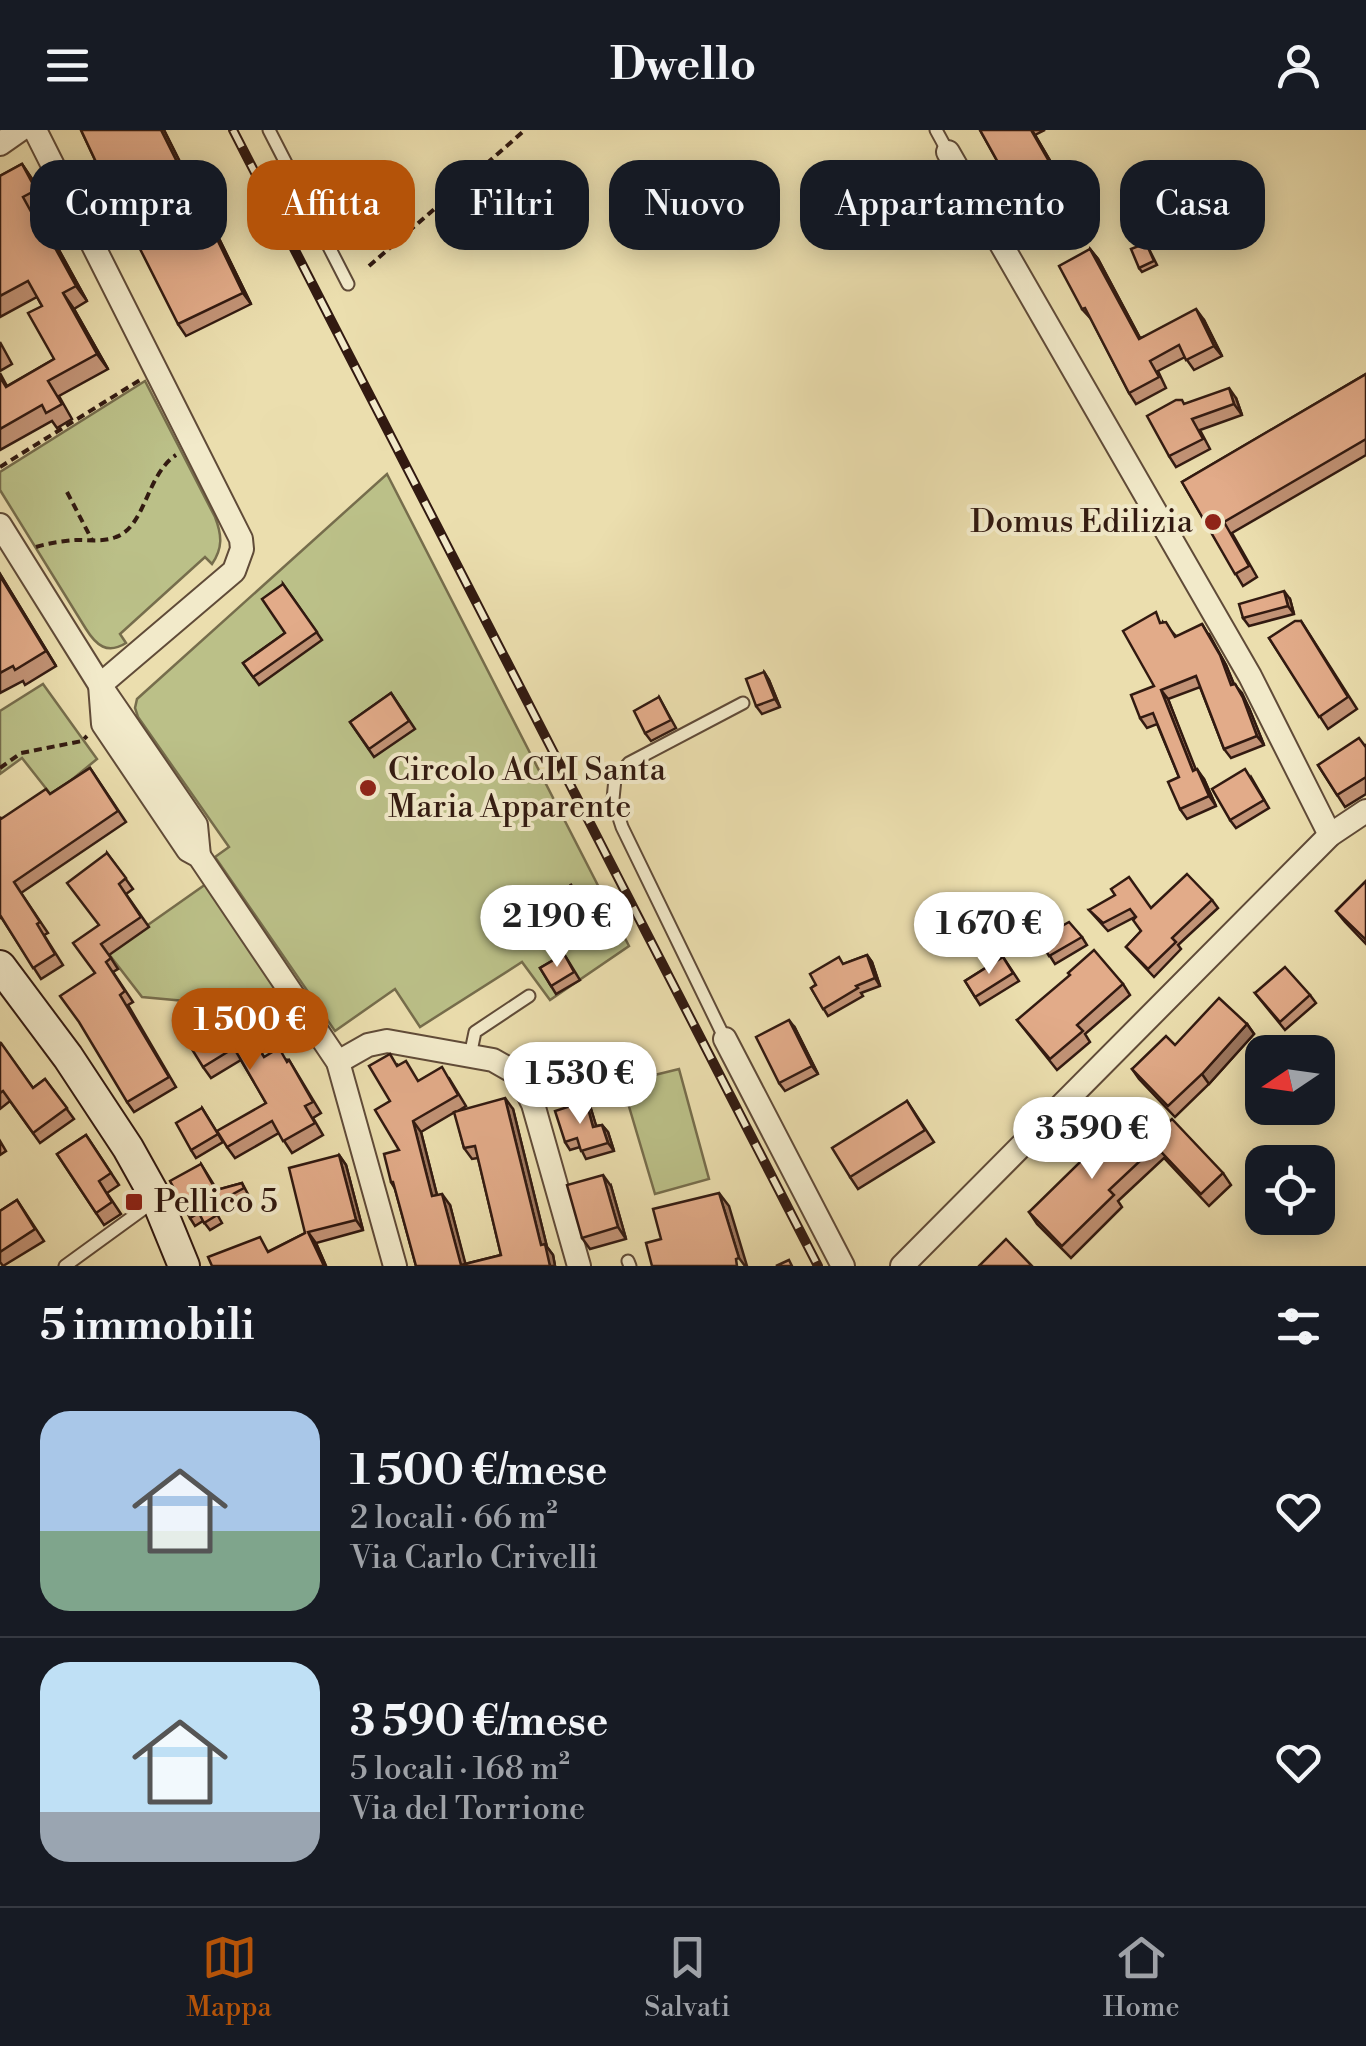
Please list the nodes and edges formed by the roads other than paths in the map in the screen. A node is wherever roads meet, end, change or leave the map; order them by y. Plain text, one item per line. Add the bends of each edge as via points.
1 (20, 130) edge
2 (35, 130) edge
3 (269, 130) edge
4 (936, 130) edge
5 (0, 144) edge
6 (948, 152) joint
7 (348, 284) dead end
8 (0, 525) edge
9 (100, 684) junction
10 (744, 703) dead end
11 (1366, 811) edge
12 (1330, 835) junction
13 (199, 856) junction
14 (0, 966) edge
15 (529, 996) dead end
16 (725, 1039) joint
17 (470, 1056) junction
18 (338, 1062) junction
19 (156, 1200) junction
20 (66, 1266) edge
21 (184, 1266) edge
22 (395, 1266) edge
23 (579, 1266) edge
24 (843, 1266) edge
25 (902, 1266) edge

1 - 5 street
2 - 9 street via 238,528 242,549 234,571
3 - 7 lane
4 - 6 lane
6 - 12 street via 1250,676
8 - 9 street
9 - 13 street via 196,825
9 - 13 street via 103,724 188,850
10 - 16 lane via 629,763 615,778 613,800
11 - 12 street
12 - 25 street
13 - 18 street
14 - 19 main road via 68,1057
15 - 17 lane via 476,1032
16 - 24 street
17 - 18 street via 387,1040
17 - 23 street via 504,1065 528,1092
18 - 22 street
19 - 20 lane
19 - 21 main road

